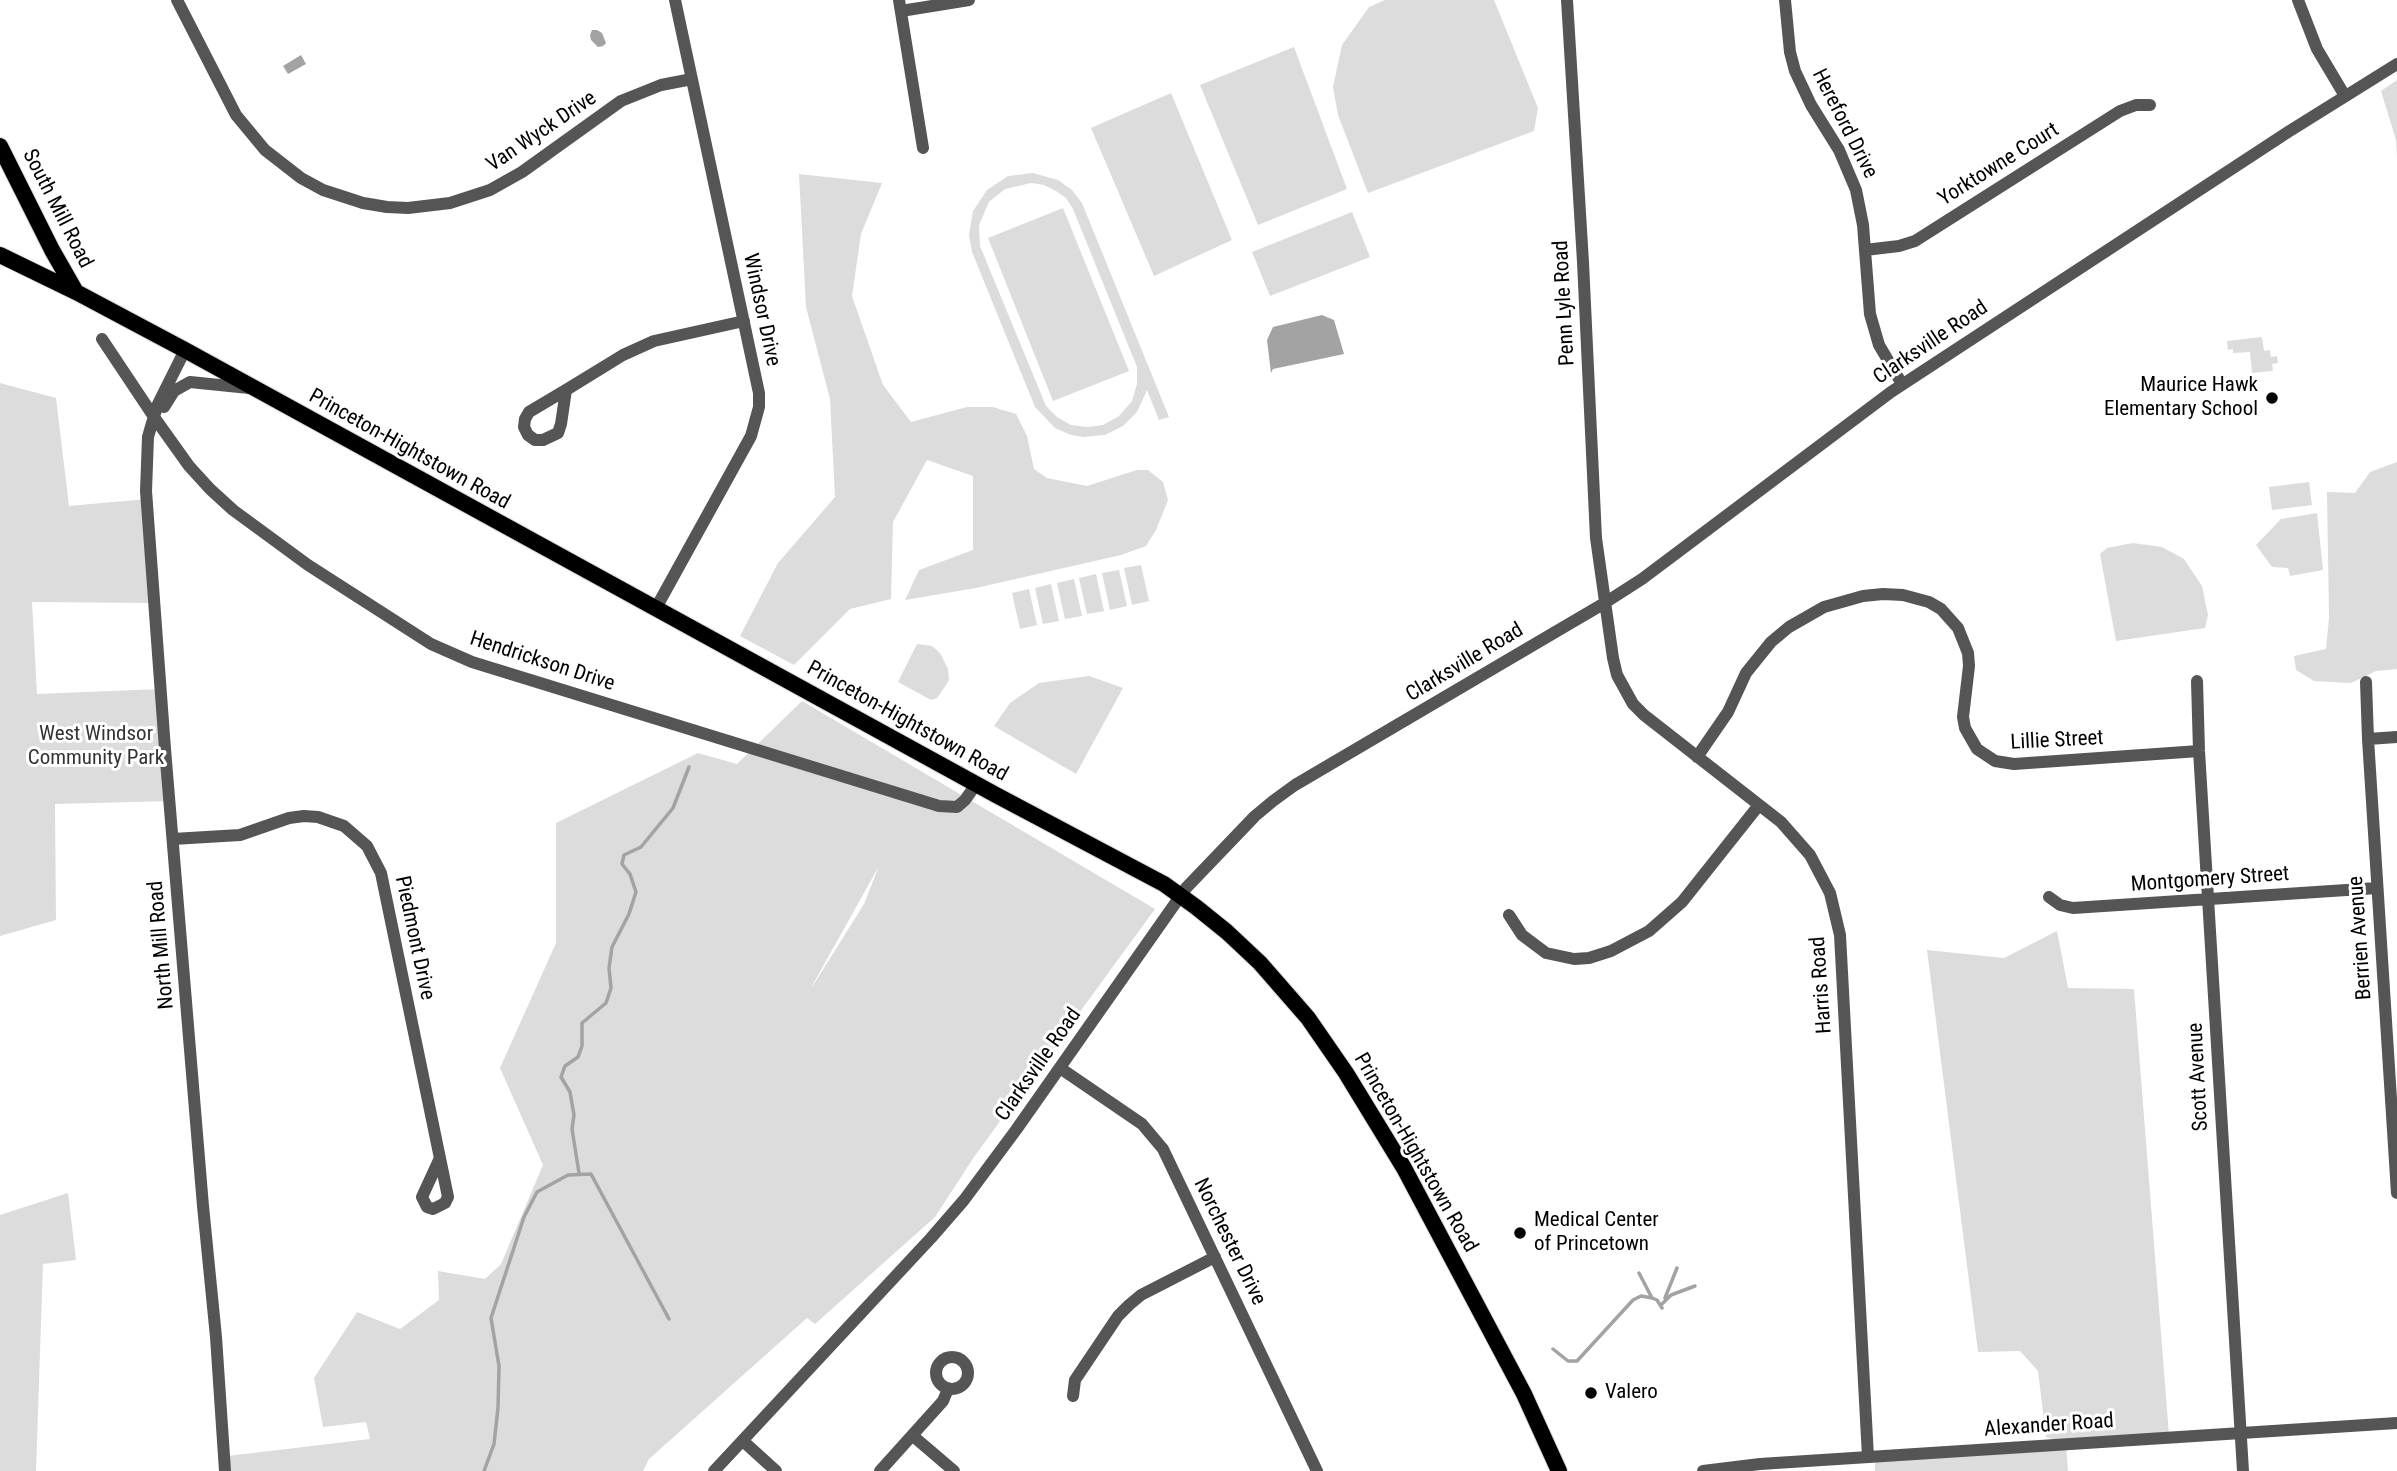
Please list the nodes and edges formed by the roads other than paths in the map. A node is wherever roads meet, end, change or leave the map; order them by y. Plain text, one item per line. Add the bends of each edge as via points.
1 (177, 0) edge
2 (675, 0) edge
3 (969, 0) edge
4 (1567, 0) edge
5 (1785, 0) edge
6 (2298, 0) edge
7 (900, 6) edge
8 (2397, 64) edge
9 (692, 79) junction
10 (2345, 96) junction
11 (2150, 105) dead end
12 (0, 146) edge
13 (923, 148) dead end
14 (1865, 250) junction
15 (0, 255) edge
16 (76, 292) junction
17 (744, 321) junction
18 (102, 339) dead end
19 (185, 350) junction
20 (1902, 384) junction
21 (254, 389) junction
22 (566, 390) dead end
23 (154, 417) junction
24 (1604, 604) junction
25 (656, 608) junction
26 (2197, 681) dead end
27 (2366, 682) dead end
28 (2397, 737) edge
29 (2368, 739) junction
30 (2199, 751) junction
31 (1697, 757) junction
32 (976, 783) junction
33 (1759, 805) junction
34 (173, 839) junction
35 (2377, 888) junction
36 (1180, 895) junction
37 (2049, 897) dead end
38 (2208, 899) junction
39 (1510, 915) dead end
40 (1060, 1068) junction
41 (439, 1160) dead end
42 (2397, 1192) edge
43 (1215, 1257) junction
44 (948, 1390) dead end
45 (1073, 1396) dead end
46 (2397, 1423) edge
47 (2240, 1433) junction
48 (913, 1436) junction
49 (743, 1441) junction
50 (1868, 1457) junction
51 (225, 1471) edge
52 (715, 1471) edge
53 (776, 1471) edge
54 (880, 1471) edge
55 (954, 1471) edge
56 (1317, 1471) edge
57 (1559, 1471) edge
58 (1703, 1471) edge
59 (2243, 1471) edge

1 - 9 street, Van Wyck Drive via 236,114 265,150 323,190 387,207 429,207 490,190 621,102 660,85
2 - 9 street, Windsor Drive
3 - 7 street
4 - 24 street, Penn Lyle Road via 1595,538
5 - 14 street, Hereford Drive via 1795,71 1848,168 1861,209
6 - 10 street via 2317,49
7 - 13 street
8 - 10 street, Clarksville Road
9 - 17 street, Windsor Drive
10 - 20 street, Clarksville Road
11 - 14 street, Yorktowne Court via 2120,111 1914,241
12 - 16 main road, South Mill Road
14 - 20 street, Hereford Drive via 1874,331
15 - 16 main road, Princeton-Hightstown Road
16 - 19 main road, Princeton-Hightstown Road
17 - 22 street via 654,341
17 - 25 street, Windsor Drive via 759,393 756,422
18 - 23 street
19 - 21 main road, Princeton-Hightstown Road
19 - 23 street, North Mill Road
20 - 24 street, Clarksville Road
21 - 23 street, North Mill Road via 190,382 174,391
21 - 25 main road, Princeton-Hightstown Road
23 - 32 street, Hendrickson Drive via 189,466 233,510 309,565 445,650 939,806 957,807
23 - 34 street, North Mill Road via 148,438 146,491
24 - 31 street, Harris Road via 1613,658 1625,691 1644,715
24 - 36 street, Clarksville Road via 1295,785 1255,816
25 - 32 main road, Princeton-Hightstown Road
26 - 30 street, Scott Avenue
27 - 29 street, Berrien Avenue
28 - 29 street
29 - 35 street, Berrien Avenue
30 - 31 street, Lillie Street via 2014,764 1995,761 1977,749 1965,728 1969,666 1958,628 1929,602 1883,594 1824,607 1771,642 1746,673 1728,712
30 - 38 street, Scott Avenue
31 - 33 street, Harris Road
32 - 36 main road, Princeton-Hightstown Road
33 - 39 street via 1682,902 1649,930 1611,951 1574,959 1546,953 1522,935
33 - 50 street, Harris Road via 1810,855 1830,893 1840,935
34 - 41 street, Piedmont Drive via 240,835 304,816 344,826 367,846 381,873
34 - 51 street, North Mill Road
35 - 38 street, Montgomery Street
35 - 42 street, Berrien Avenue
36 - 40 street, Clarksville Road
36 - 57 main road, Princeton-Hightstown Road via 1260,963 1308,1018 1346,1073 1404,1168 1524,1394
37 - 38 street, Montgomery Street via 2073,908
38 - 47 street, Scott Avenue
40 - 43 street, Norchester Drive via 1154,1136
40 - 49 street, Clarksville Road via 964,1200
43 - 45 street via 1129,1305 1075,1380
43 - 56 street, Norchester Drive
44 - 48 street
46 - 47 street, Alexander Road
47 - 50 street, Alexander Road
47 - 59 street, Scott Avenue
48 - 54 street
48 - 55 street
49 - 52 street, Clarksville Road
49 - 53 street
50 - 58 street, Alexander Road

